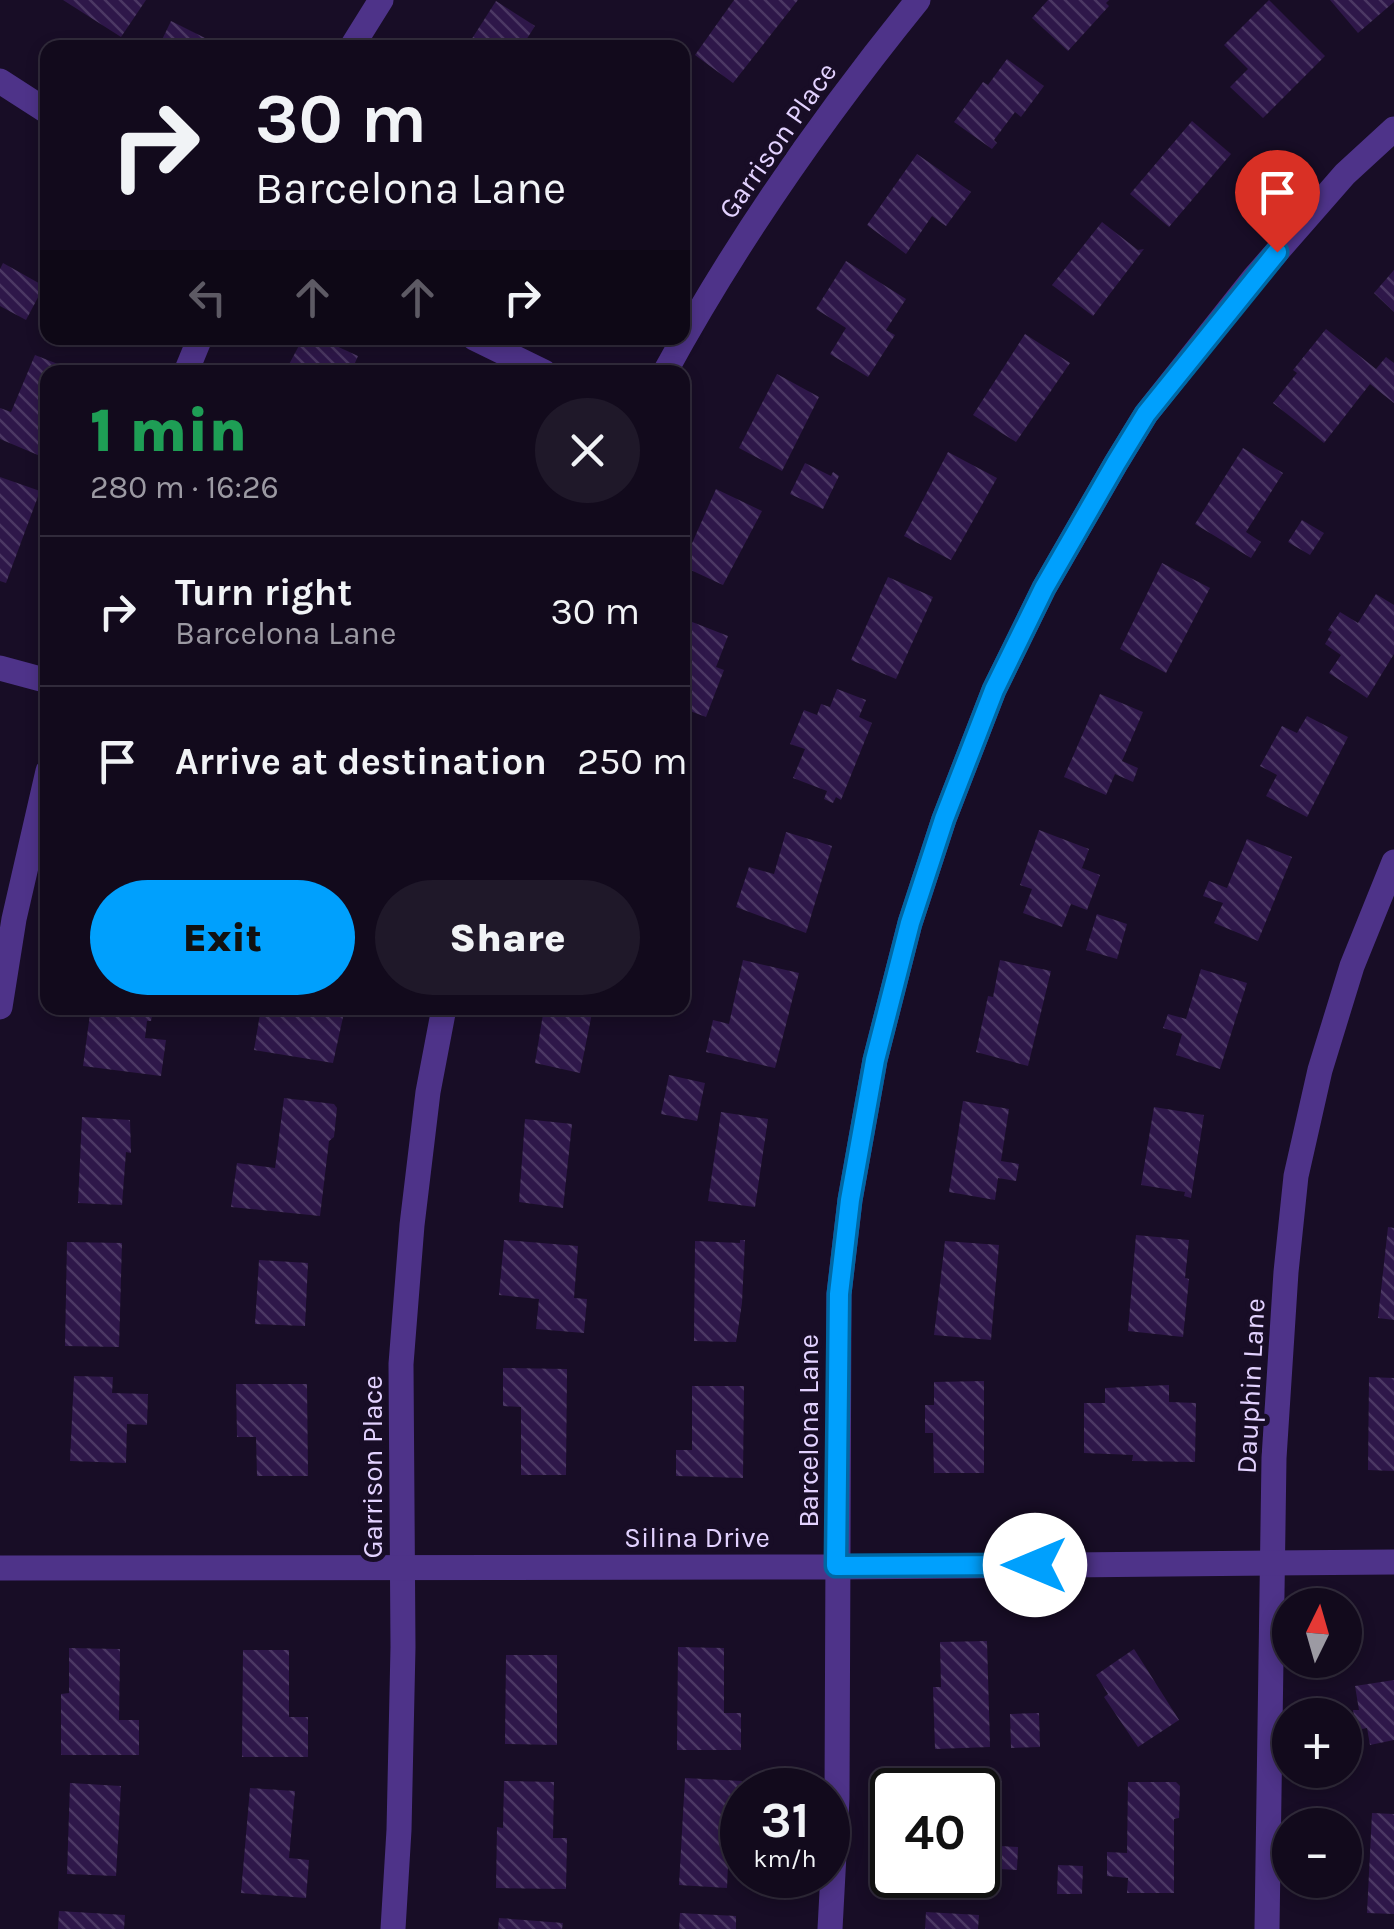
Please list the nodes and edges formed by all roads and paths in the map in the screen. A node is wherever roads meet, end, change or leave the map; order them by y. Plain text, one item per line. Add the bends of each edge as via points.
1 (381, 0) edge
2 (918, 0) edge
3 (356, 40) edge
4 (0, 81) edge
5 (40, 107) edge
6 (1394, 129) edge
7 (690, 326) edge
8 (488, 345) edge
9 (530, 365) edge
10 (0, 668) edge
11 (40, 679) edge
12 (40, 806) edge
13 (1394, 862) edge
14 (0, 1007) edge
15 (443, 1015) edge
16 (1394, 1562) edge
17 (1274, 1564) junction
18 (836, 1566) junction
19 (0, 1568) edge
20 (402, 1568) junction
21 (393, 1929) edge
22 (830, 1929) edge
23 (1266, 1929) edge

1 - 3 street
2 - 7 street, Garrison Place via 776,188
4 - 5 street
6 - 18 street, Barcelona Lane via 1254,278 1146,414 1044,588 994,690 910,923 875,1060 839,1294
8 - 9 street
10 - 11 street
12 - 14 street
13 - 17 street, Dauphin Lane via 1347,983 1296,1176 1274,1458
15 - 20 street, Garrison Place via 412,1225 402,1364
16 - 17 street, Silina Drive
17 - 18 street, Silina Drive
17 - 23 street, Dauphin Lane
18 - 20 street, Silina Drive
18 - 22 street, Barcelona Lane
19 - 20 street, Silina Drive
20 - 21 street, Garrison Place

